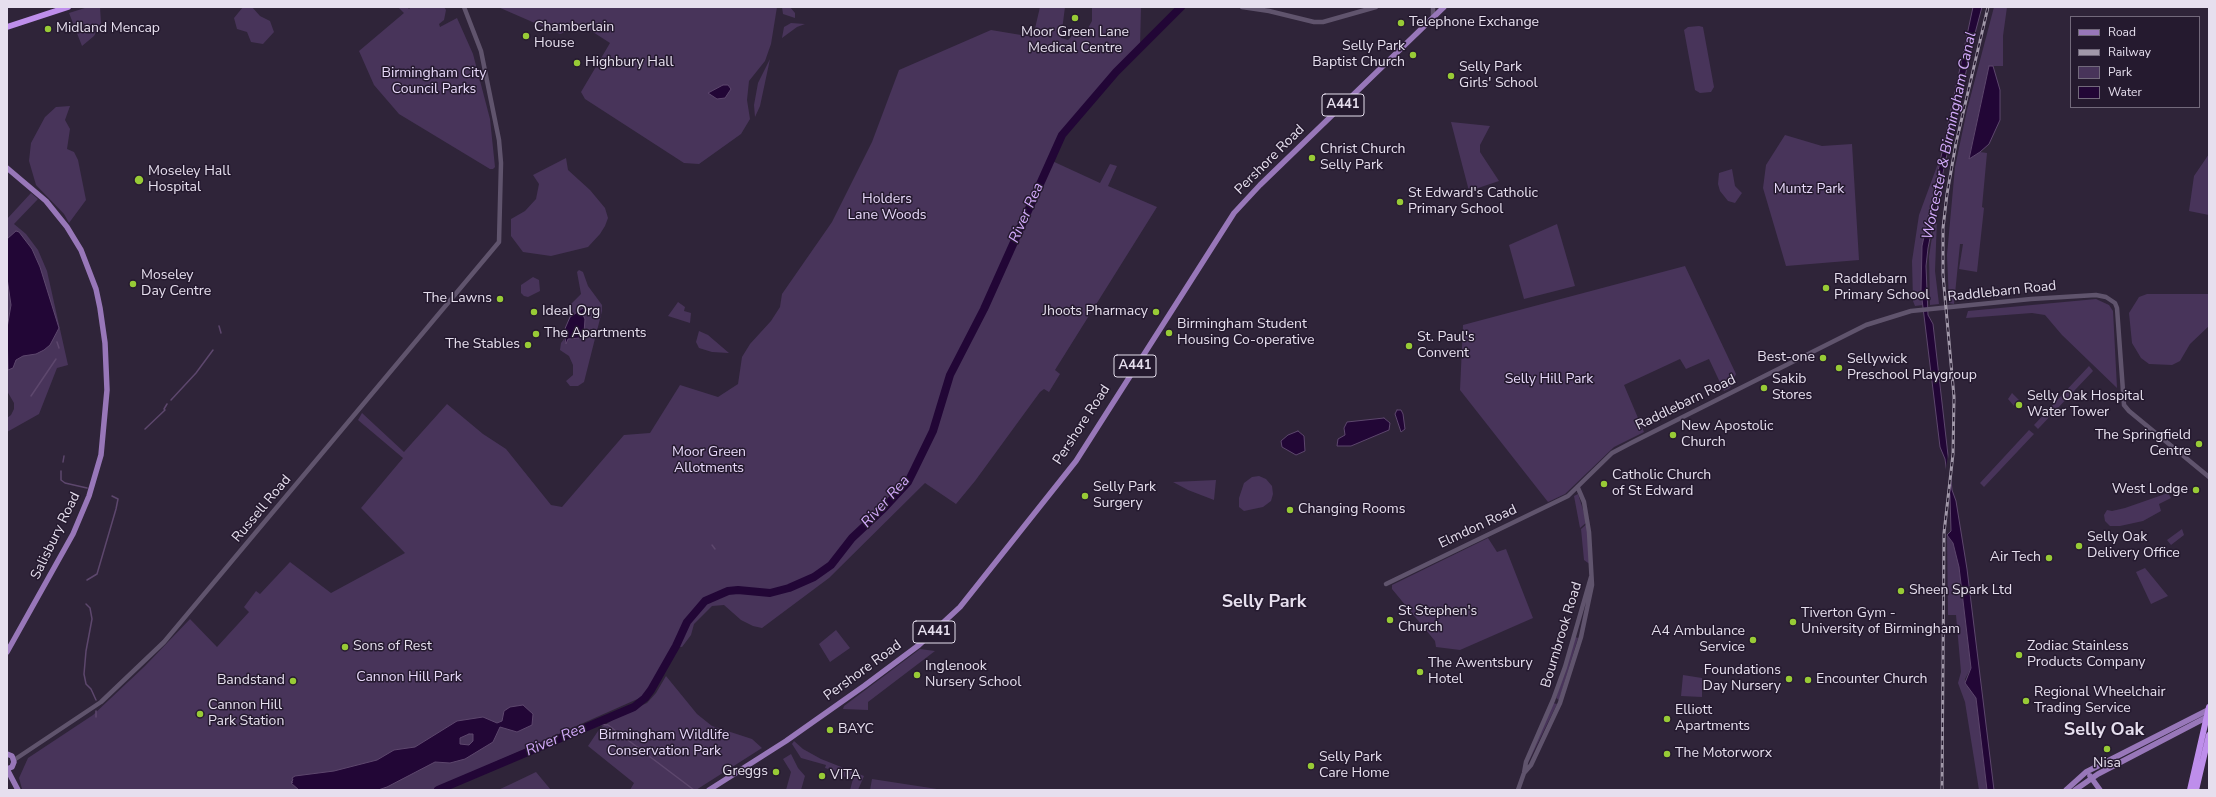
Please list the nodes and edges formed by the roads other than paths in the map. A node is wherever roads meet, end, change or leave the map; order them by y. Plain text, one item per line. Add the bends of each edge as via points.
1 (68, 7) edge
2 (464, 7) edge
3 (1242, 7) edge
4 (1376, 7) edge
5 (1433, 7) edge
6 (1444, 7) edge
7 (1433, 18) junction
8 (7, 27) edge
9 (7, 168) edge
10 (2209, 477) edge
11 (1578, 488) junction
12 (1591, 576) junction
13 (1386, 584) dead end
14 (7, 652) edge
15 (1553, 700) junction
16 (1560, 703) junction
17 (2208, 712) edge
18 (2209, 735) edge
19 (7, 754) edge
20 (14, 760) junction
21 (7, 769) edge
22 (1524, 772) junction
23 (2086, 772) junction
24 (2091, 778) junction
25 (18, 790) edge
26 (709, 790) edge
27 (1518, 790) edge
28 (2066, 790) edge
29 (2075, 790) edge
30 (2100, 790) edge
31 (2190, 790) edge
32 (2196, 790) edge

1 - 8 highway
2 - 20 street, Russell Road via 481,51 494,109 501,163 499,242 164,642 101,702
3 - 4 street via 1323,22
5 - 7 street
6 - 7 main road, Pershore Road / A441
7 - 26 main road, Pershore Road / A441 via 1234,213 1076,461 960,607 918,645 860,689
9 - 14 main road, Salisbury Road via 46,202 67,227 81,250 96,289 100,308 105,343 107,390 101,455 90,496 71,539
10 - 11 street, Raddlebarn Road via 2124,405 2117,308 2111,299 2096,295 1918,310 1866,325 1612,453
11 - 12 street, Bournbrook Road via 1582,494 1588,522
11 - 13 street, Elmdon Road via 1559,501
12 - 15 street, Bournbrook Road
12 - 16 street, Bournbrook Road via 1592,586 1581,637
15 - 16 street, Bournbrook Road
15 - 22 street, Bournbrook Road
16 - 22 street, Bournbrook Road via 1531,765
17 - 23 main road
17 - 24 main road
17 - 31 highway
18 - 32 highway
19 - 20 main road
20 - 21 main road via 12,767
21 - 25 main road
22 - 27 street, Bournbrook Road
23 - 24 main road
23 - 28 main road
24 - 29 main road
24 - 30 main road

